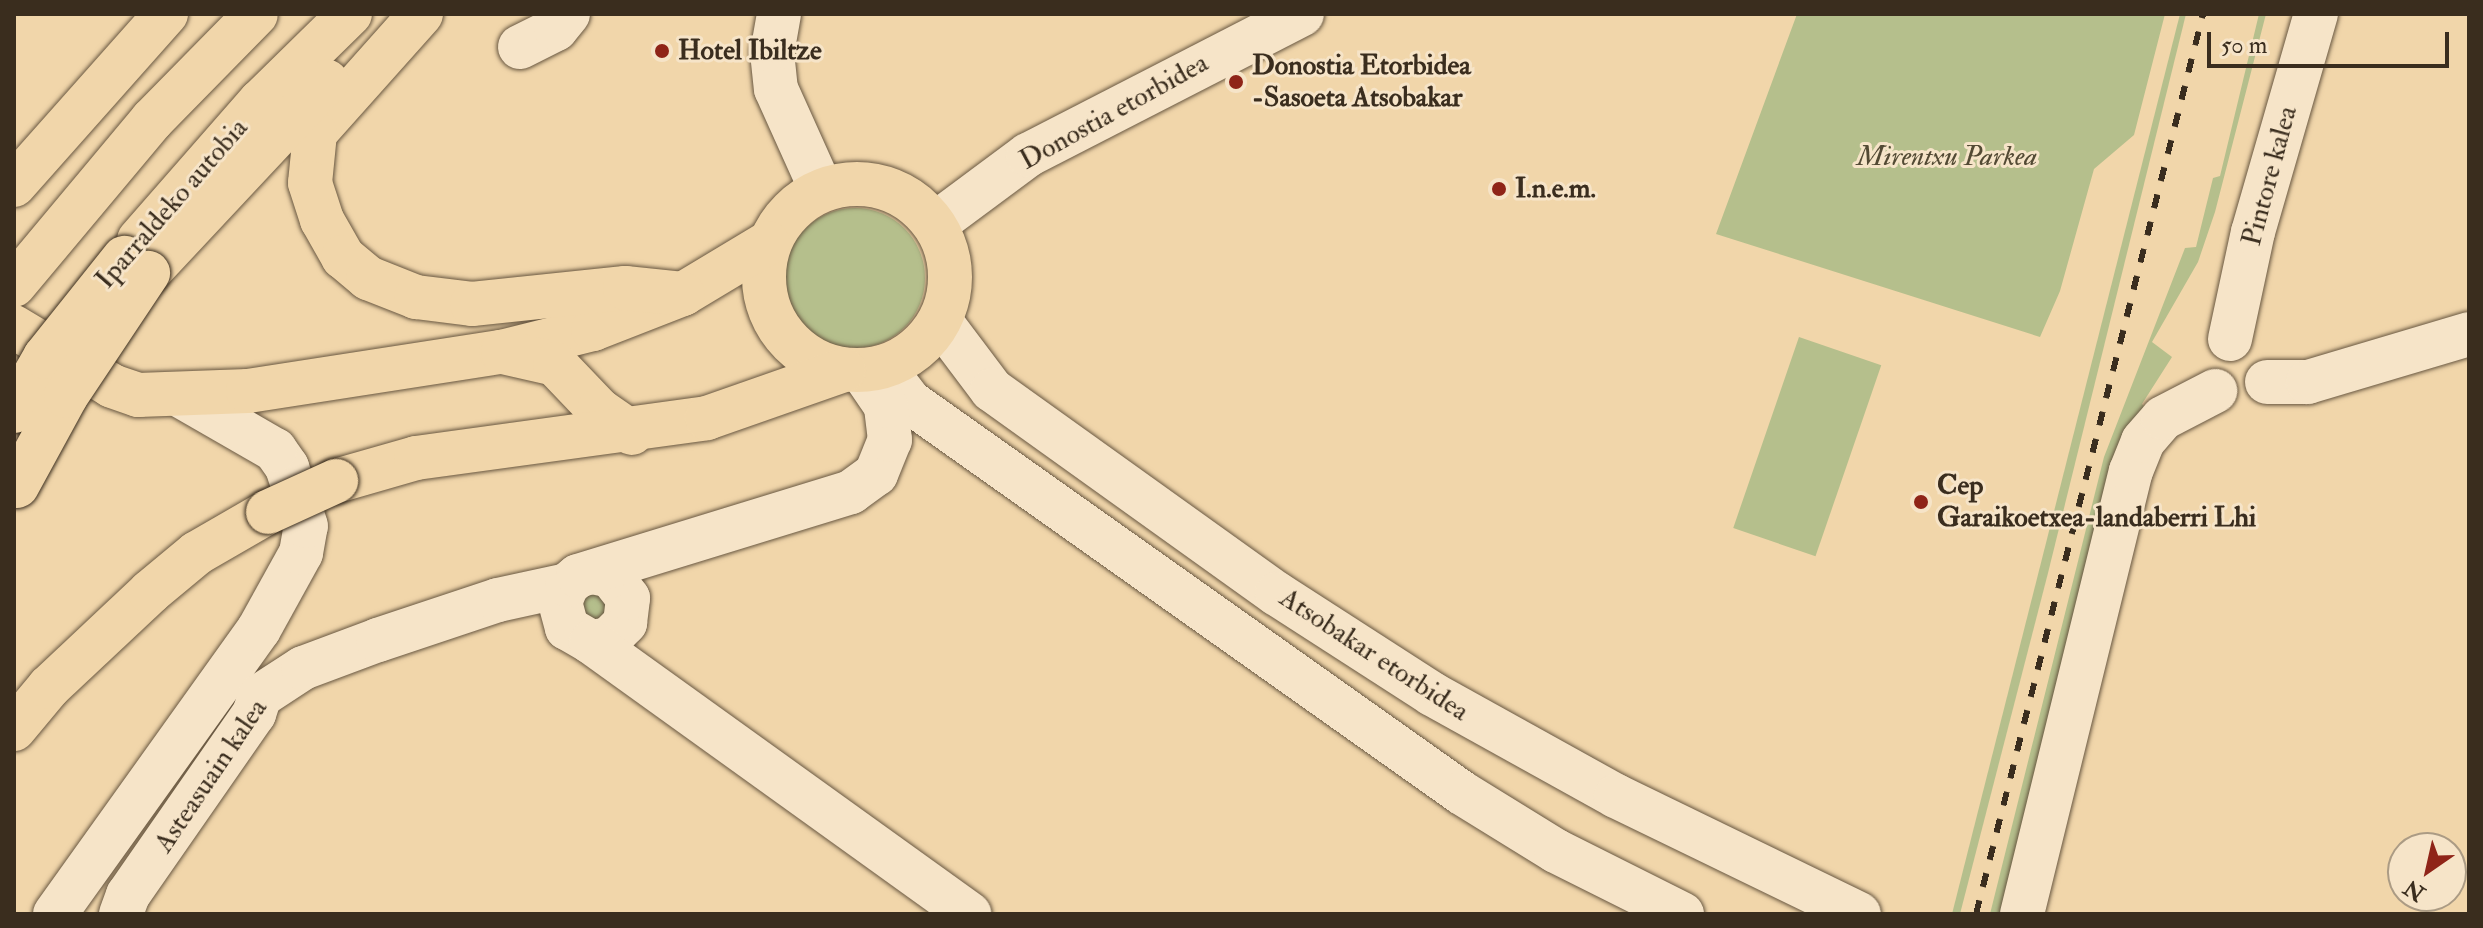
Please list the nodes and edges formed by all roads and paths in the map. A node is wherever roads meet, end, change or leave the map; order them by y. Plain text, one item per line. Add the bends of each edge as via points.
1 (166, 14) edge
2 (256, 14) edge
3 (350, 14) edge
4 (391, 14) edge
5 (421, 14) edge
6 (568, 14) edge
7 (779, 14) edge
8 (1302, 14) edge
9 (2316, 14) edge
10 (520, 47) dead end
11 (14, 185) edge
12 (821, 189) junction
13 (935, 224) junction
14 (768, 243) junction
15 (136, 265) junction
16 (14, 285) edge
17 (683, 294) junction
18 (940, 321) junction
19 (14, 327) edge
20 (2469, 334) edge
21 (2230, 339) junction
22 (501, 352) junction
23 (863, 369) junction
24 (2267, 382) junction
25 (2215, 391) junction
26 (181, 396) junction
27 (14, 411) edge
28 (632, 433) junction
29 (16, 490) edge
30 (577, 604) junction
31 (220, 678) junction
32 (260, 696) junction
33 (14, 729) edge
34 (55, 914) edge
35 (121, 914) edge
36 (969, 914) edge
37 (1682, 914) edge
38 (1859, 914) edge
39 (2022, 914) edge

1 - 11 main road
2 - 16 main road via 152,120
3 - 15 main road, Iparraldeko autobia via 260,102
4 - 15 main road
5 - 17 main road via 315,133 310,183 322,220 343,257 368,278 416,297 472,304 625,288
6 - 10 street via 556,29
7 - 12 street via 772,52 776,89
8 - 13 street, Donostia etorbidea via 1028,155
9 - 21 street, Pintore kalea via 2253,232
12 - 13 main road via 859,183 907,196
12 - 14 main road via 794,206
13 - 18 main road via 949,257 950,287
14 - 17 main road
14 - 23 main road via 763,289 774,322 800,352
15 - 27 main road, Iparraldeko autobia, bridge via 45,357
15 - 29 main road, bridge
17 - 22 main road via 593,329
18 - 23 main road via 924,343
18 - 38 street, Atsobakar etorbidea via 992,390 1277,594 1432,694 1616,796
19 - 26 main road via 112,386 138,395
20 - 24 street via 2308,382
21 - 24 street via 2244,339 2266,355
21 - 25 street via 2210,356 2206,368
22 - 26 main road via 248,391
22 - 28 main road via 555,364 599,410
23 - 28 main road via 707,418
23 - 30 street, Asteasuain kalea via 886,406 890,440 876,474 851,492
23 - 37 street, Atsobakar etorbidea via 1462,793 1556,851
24 - 25 street via 2240,402
25 - 39 street via 2163,418 2143,441
26 - 31 street via 275,450 287,467 306,526 297,566 259,629
28 - 33 main road, bridge via 416,458 336,481 268,512 197,553 150,592 49,687
30 - 32 street, Asteasuain kalea via 505,599 303,668
30 - 36 street
31 - 32 street via 240,676
31 - 34 street
32 - 35 street, Asteasuain kalea via 254,714 128,895

